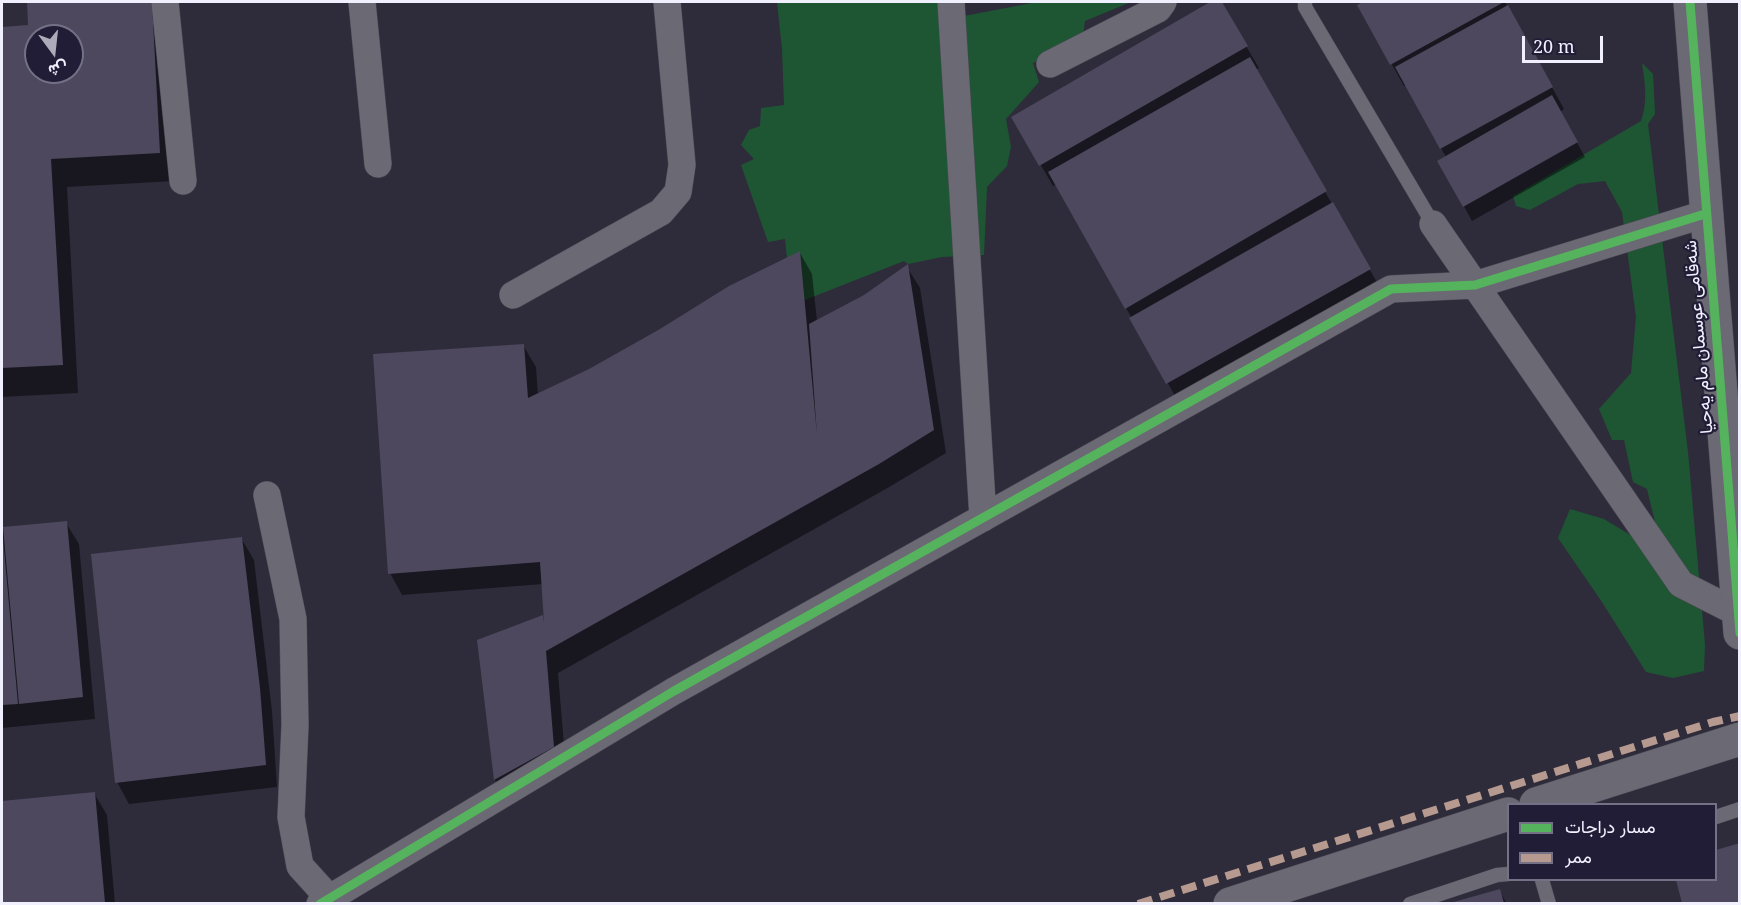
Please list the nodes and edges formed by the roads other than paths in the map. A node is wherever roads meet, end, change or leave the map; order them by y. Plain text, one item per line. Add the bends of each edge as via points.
1 (165, 2) edge
2 (362, 2) edge
3 (667, 2) edge
4 (951, 2) edge
5 (1163, 2) edge
6 (1305, 2) edge
7 (1690, 2) edge
8 (1050, 64) dead end
9 (378, 164) dead end
10 (183, 181) dead end
11 (1705, 214) junction
12 (1433, 224) joint
13 (1475, 285) junction
14 (513, 295) dead end
15 (267, 495) dead end
16 (1735, 503) edge
17 (983, 518) junction
18 (1739, 623) edge
19 (1740, 739) edge
20 (1539, 803) edge
21 (1740, 809) edge
22 (1507, 814) edge
23 (1717, 817) edge
24 (1507, 874) edge
25 (1543, 881) edge
26 (324, 901) edge
27 (1230, 903) edge
28 (1410, 903) edge
29 (1549, 903) edge

1 - 10 street
2 - 9 street
3 - 14 street via 682,165 678,192 661,212
4 - 17 street
5 - 8 street via 1158,9
6 - 12 lane
7 - 11 street, شەقامی عوسمان مام یەحیا
11 - 13 street
11 - 16 street, شەقامی عوسمان مام یەحیا
12 - 13 street
13 - 17 street via 1391,289
13 - 18 street via 1681,584
15 - 26 street via 293,619 295,725 291,817 300,866
16 - 18 street, شەقامی عوسمان مام یەحیا
17 - 26 street via 674,691
19 - 20 street
21 - 23 lane
22 - 27 street
24 - 28 lane
25 - 29 lane

